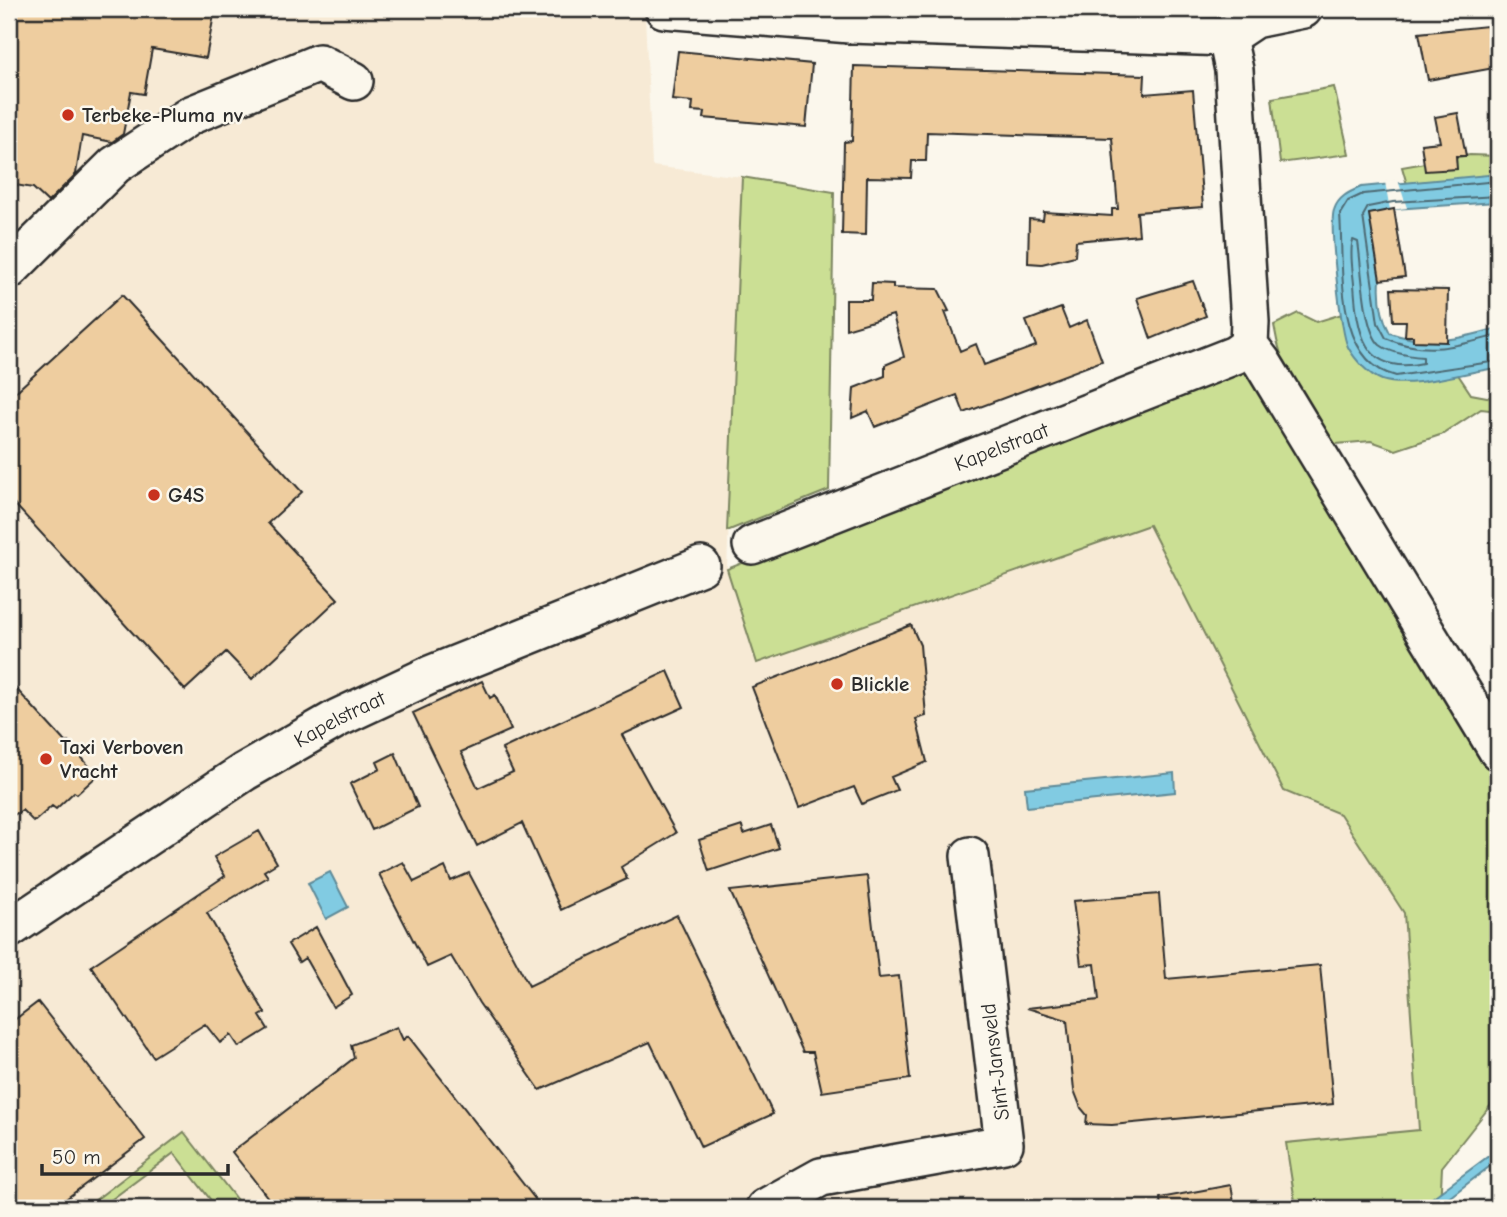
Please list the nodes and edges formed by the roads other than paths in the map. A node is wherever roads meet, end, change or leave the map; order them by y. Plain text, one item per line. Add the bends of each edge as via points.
1 (664, 9) edge
2 (1303, 9) edge
3 (1227, 37) junction
4 (354, 81) dead end
5 (9, 270) edge
6 (1249, 345) junction
7 (752, 545) dead end
8 (701, 566) dead end
9 (1498, 751) edge
10 (970, 856) dead end
11 (9, 929) edge
12 (765, 1208) edge

1 - 3 street via 850,24
2 - 3 street via 1254,19
3 - 6 street via 1234,70
4 - 5 street via 319,63 191,115 115,165
6 - 7 street, Kapelstraat via 1235,355
6 - 9 street
8 - 11 street, Kapelstraat via 430,675 338,718 244,772
10 - 12 street, Sint-Jansveld via 1004,1144 821,1177

